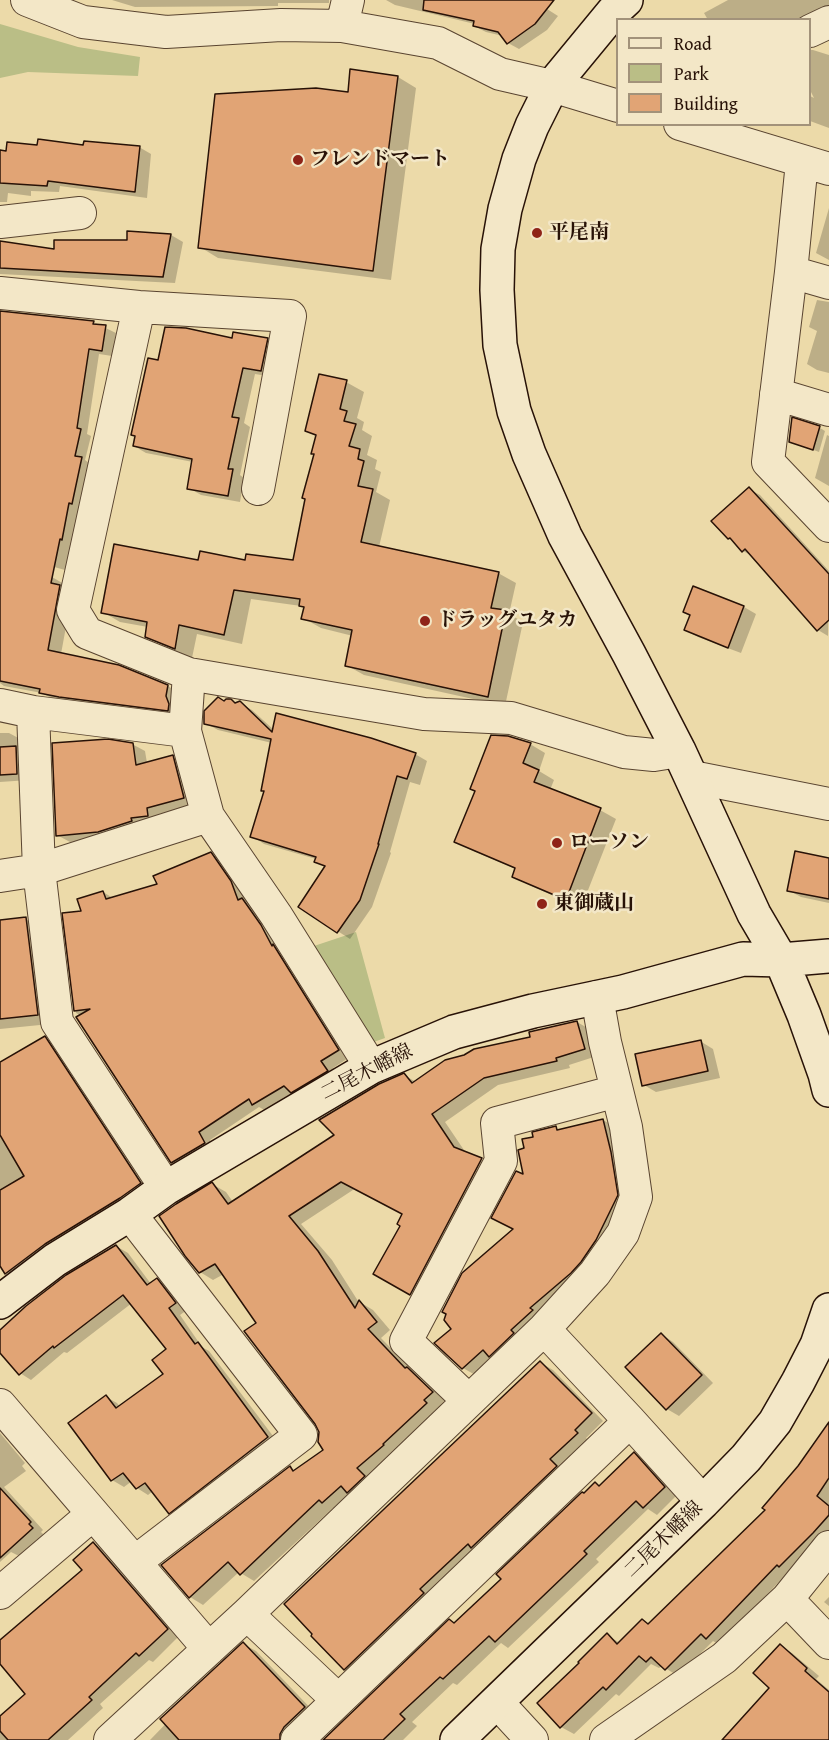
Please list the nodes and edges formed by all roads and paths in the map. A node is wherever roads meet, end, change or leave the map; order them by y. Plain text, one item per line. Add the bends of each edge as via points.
1 (27, 0) edge
2 (626, 0) edge
3 (345, 13) edge
4 (829, 22) edge
5 (811, 31) edge
6 (552, 86) junction
7 (616, 105) edge
8 (693, 126) edge
9 (816, 166) edge
10 (80, 213) dead end
11 (0, 222) edge
12 (791, 272) junction
13 (829, 283) edge
14 (0, 293) edge
15 (139, 307) junction
16 (776, 394) junction
17 (829, 410) edge
18 (258, 489) dead end
19 (829, 526) edge
20 (189, 674) junction
21 (0, 705) edge
22 (33, 712) junction
23 (185, 731) junction
24 (686, 764) junction
25 (829, 804) edge
26 (208, 816) junction
27 (39, 870) junction
28 (0, 876) edge
29 (829, 956) edge
30 (781, 960) junction
31 (597, 997) junction
32 (371, 1067) junction
33 (829, 1090) edge
34 (617, 1091) junction
35 (166, 1188) junction
36 (130, 1214) junction
37 (0, 1302) edge
38 (829, 1310) edge
39 (544, 1329) junction
40 (469, 1401) junction
41 (0, 1405) edge
42 (630, 1420) junction
43 (703, 1502) junction
44 (93, 1514) junction
45 (829, 1547) edge
46 (135, 1562) junction
47 (0, 1593) edge
48 (787, 1599) junction
49 (247, 1614) junction
50 (829, 1643) edge
51 (209, 1649) junction
52 (339, 1700) junction
53 (497, 1702) junction
54 (110, 1740) edge
55 (297, 1740) edge
56 (457, 1740) edge
57 (531, 1740) edge
58 (606, 1740) edge

1 - 3 street via 83,22 166,32 281,25
2 - 6 main road
3 - 6 street via 438,43 500,74
4 - 5 street
6 - 7 street
6 - 24 main road via 519,159 505,210 498,249 500,345 514,411 565,536
8 - 9 street
9 - 12 street
10 - 11 street
12 - 13 street
12 - 16 street
14 - 15 street
15 - 18 street via 290,316
15 - 20 street via 73,610 87,633
16 - 17 street
16 - 19 street via 768,462
20 - 23 street
20 - 24 street via 424,714 511,718 624,752 654,754
21 - 22 street
22 - 23 street
22 - 27 street
23 - 26 street
24 - 25 street
24 - 30 main road via 754,914
26 - 27 street
26 - 32 street via 276,915
27 - 28 street
27 - 35 street via 57,1022
29 - 30 main road, 二尾木幡線
30 - 31 main road, 二尾木幡線 via 743,958
30 - 33 main road
31 - 32 main road, 二尾木幡線 via 454,1032
31 - 34 street
32 - 35 main road, 二尾木幡線
34 - 39 street via 636,1197 623,1233 596,1273
34 - 40 street via 497,1123 501,1161 406,1341
35 - 36 main road, 二尾木幡線
36 - 37 main road, 二尾木幡線 via 55,1260
36 - 46 street via 301,1435
38 - 43 main road, 二尾木幡線 via 817,1345 775,1422
39 - 40 street
39 - 42 street
40 - 49 street
41 - 44 street
42 - 43 street
42 - 52 street
43 - 53 main road, 二尾木幡線
44 - 46 street
44 - 47 street
45 - 48 street
46 - 51 street
48 - 50 street
48 - 58 street via 724,1658
49 - 51 street
49 - 52 street
51 - 54 street
52 - 55 street
53 - 56 main road, 二尾木幡線
53 - 57 street

